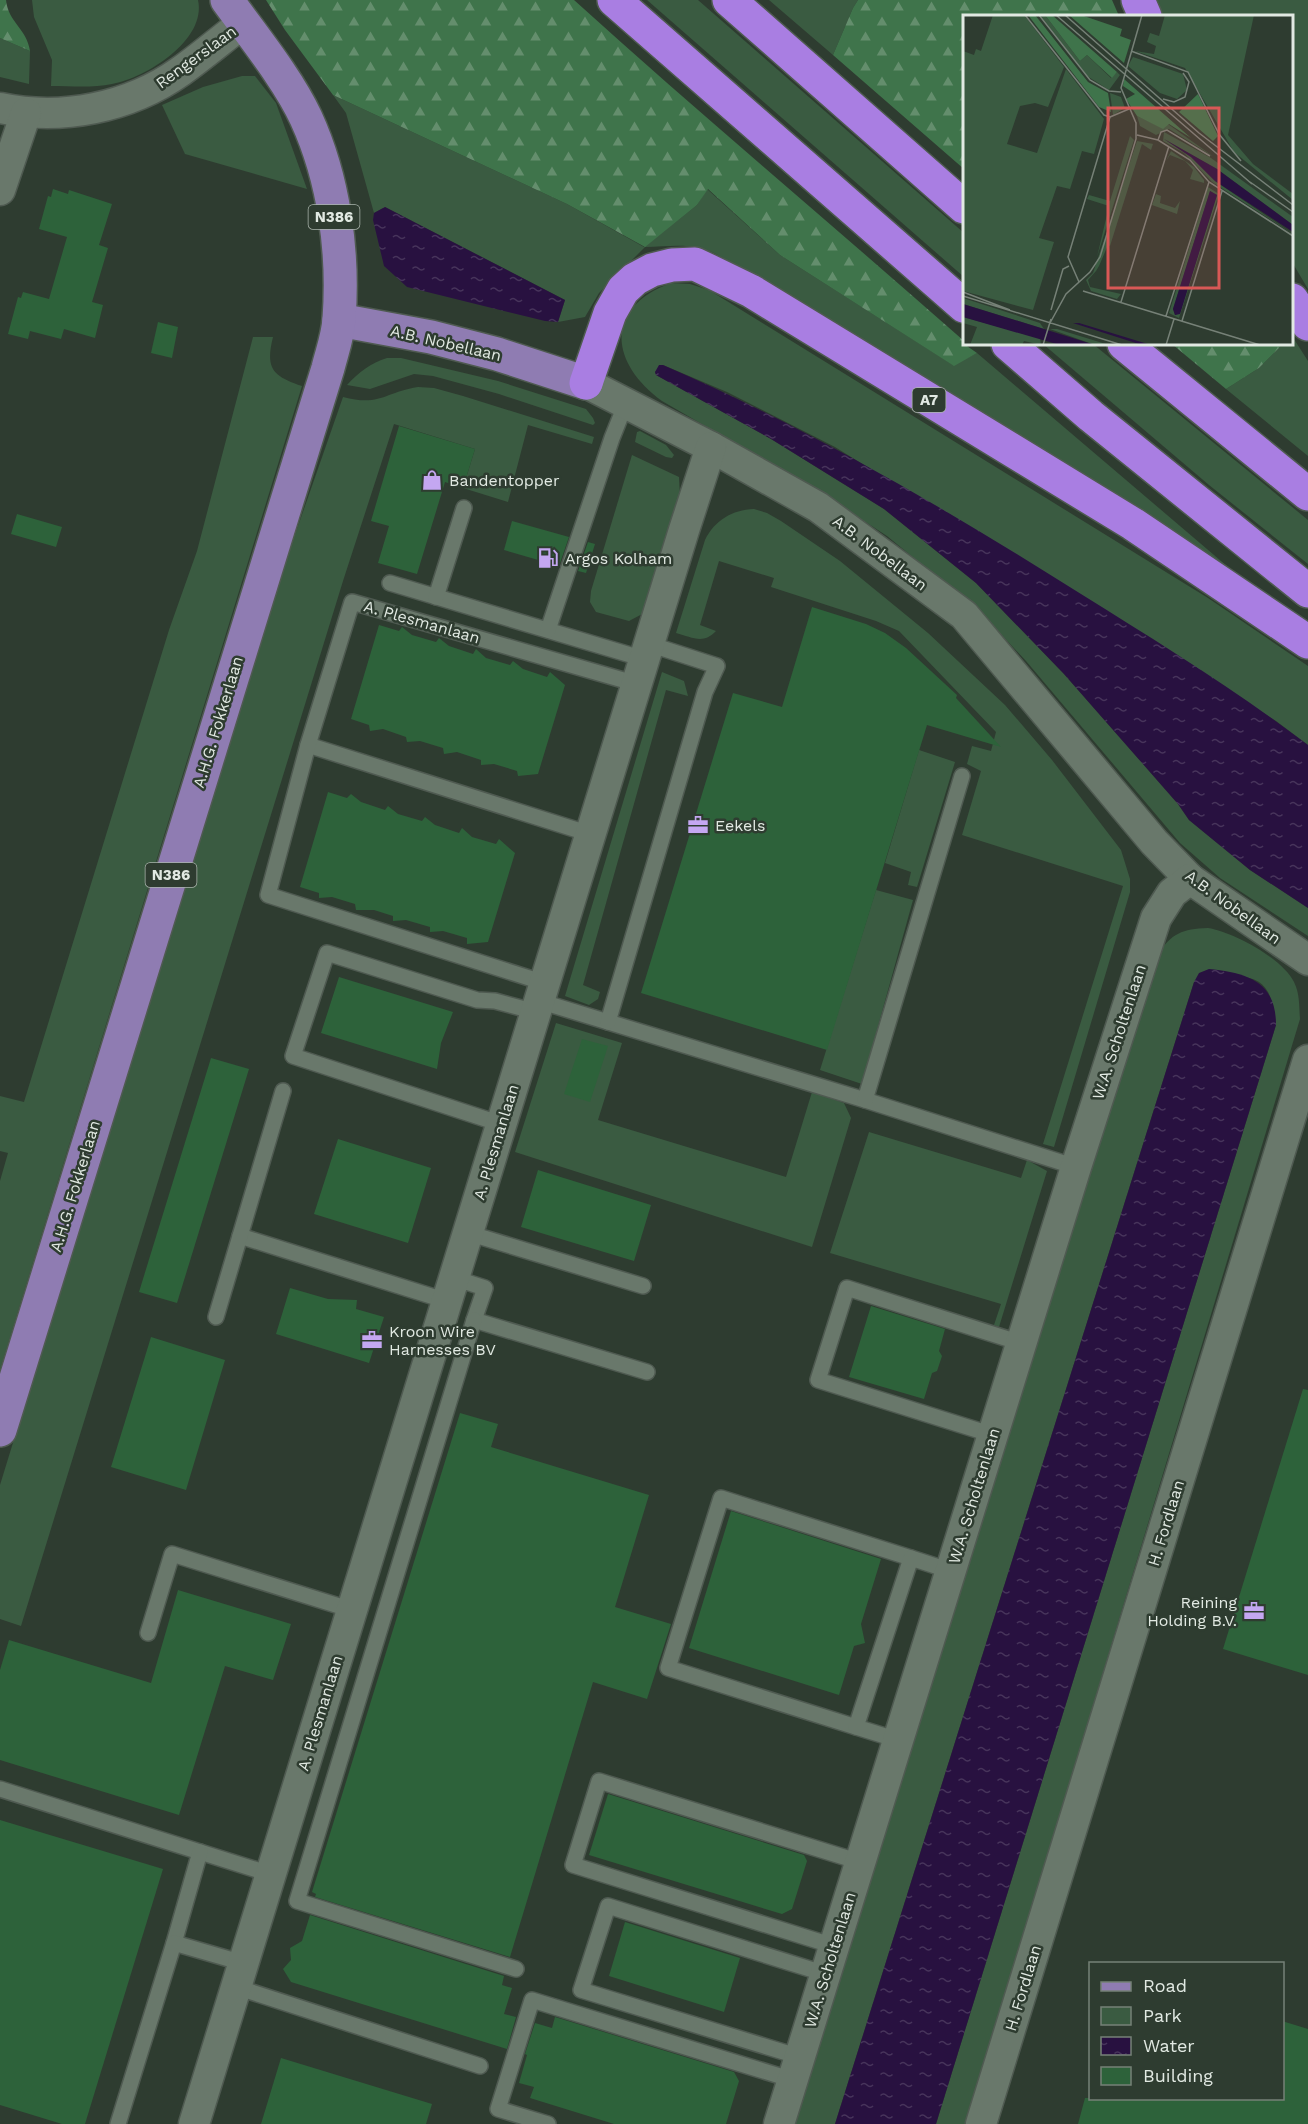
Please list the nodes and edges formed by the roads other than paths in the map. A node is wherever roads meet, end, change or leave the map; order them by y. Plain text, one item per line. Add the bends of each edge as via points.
1 (614, 0) edge
2 (729, 0) edge
3 (1138, 0) edge
4 (235, 11) edge
5 (1144, 15) edge
6 (13, 110) edge
7 (0, 190) edge
8 (963, 206) edge
9 (1293, 302) edge
10 (963, 305) edge
11 (339, 320) junction
12 (1308, 324) edge
13 (1009, 345) edge
14 (1125, 345) edge
15 (586, 383) junction
16 (626, 403) junction
17 (711, 447) junction
18 (1308, 495) edge
19 (464, 508) dead end
20 (390, 583) dead end
21 (1308, 591) edge
22 (436, 597) junction
23 (548, 630) junction
24 (1308, 642) edge
25 (643, 663) junction
26 (308, 745) junction
27 (962, 776) dead end
28 (590, 834) junction
29 (1190, 879) junction
30 (1308, 960) edge
31 (540, 999) junction
32 (608, 1022) junction
33 (1308, 1060) edge
34 (283, 1091) dead end
35 (865, 1100) junction
36 (501, 1124) junction
37 (1076, 1167) junction
38 (468, 1233) junction
39 (240, 1236) junction
40 (643, 1286) dead end
41 (450, 1290) junction
42 (216, 1317) dead end
43 (474, 1320) junction
44 (1021, 1343) junction
45 (647, 1372) dead end
46 (0, 1430) edge
47 (993, 1435) junction
48 (911, 1558) junction
49 (951, 1571) junction
50 (352, 1610) junction
51 (148, 1633) dead end
52 (856, 1727) junction
53 (898, 1740) junction
54 (0, 1789) edge
55 (201, 1852) junction
56 (860, 1862) junction
57 (270, 1874) junction
58 (174, 1943) junction
59 (834, 1946) junction
60 (516, 1969) dead end
61 (826, 1974) junction
62 (239, 1975) junction
63 (480, 2066) dead end
64 (796, 2069) junction
65 (118, 2124) edge
66 (194, 2124) edge
67 (548, 2124) edge
68 (779, 2124) edge
69 (981, 2124) edge

1 - 10 highway
2 - 8 highway
3 - 5 highway
4 - 6 street, Rengerslaan via 180,72 139,96 73,113
4 - 11 main road, A.H.G. Fokkerlaan / N386 via 306,117 319,155 335,219
6 - 7 street, Rengerslaan
9 - 12 highway
11 - 15 main road, A.B. Nobellaan via 497,354
11 - 46 main road, A.H.G. Fokkerlaan / N386 via 328,368
13 - 21 highway
14 - 18 highway
15 - 16 street, A.B. Nobellaan
15 - 24 highway, A7 via 610,313 623,290 652,270 695,264 751,291 1133,524
16 - 17 street, A.B. Nobellaan
16 - 23 lane
17 - 25 street, A. Plesmanlaan
17 - 29 street, A.B. Nobellaan via 818,507 964,615 1154,842
19 - 22 lane
20 - 22 lane
22 - 23 lane
23 - 25 lane
25 - 26 lane, A. Plesmanlaan via 352,602
25 - 28 street, A. Plesmanlaan
25 - 32 lane via 717,666 705,692
26 - 28 lane
26 - 31 lane, A. Plesmanlaan via 268,895
27 - 35 lane
28 - 31 street, A. Plesmanlaan
29 - 30 street, A.B. Nobellaan
29 - 37 street, W.A. Scholtenlaan via 1172,894 1156,918
31 - 32 lane
31 - 36 street, A. Plesmanlaan
31 - 36 lane via 477,1000 327,953 293,1056
32 - 35 lane
33 - 69 street, H. Fordlaan
34 - 39 lane
35 - 37 lane
36 - 38 street, A. Plesmanlaan
37 - 44 street, W.A. Scholtenlaan
38 - 40 lane
38 - 41 street, A. Plesmanlaan
39 - 41 lane
39 - 42 lane
41 - 43 lane via 485,1288
41 - 50 street, A. Plesmanlaan
43 - 45 lane
43 - 60 lane via 297,1901
44 - 47 street, W.A. Scholtenlaan
44 - 47 lane via 847,1288 821,1370 818,1380
47 - 49 street, W.A. Scholtenlaan
48 - 49 lane
48 - 52 lane
48 - 52 lane via 722,1498 668,1668
49 - 53 street, W.A. Scholtenlaan
50 - 51 lane via 172,1554
50 - 57 street, A. Plesmanlaan
52 - 53 lane
53 - 56 street, W.A. Scholtenlaan
54 - 55 lane
55 - 57 lane
55 - 58 lane
56 - 59 street, W.A. Scholtenlaan
56 - 59 lane via 599,1781 576,1854 573,1865
57 - 62 street, A. Plesmanlaan
58 - 62 lane
58 - 65 lane
59 - 61 street, W.A. Scholtenlaan
61 - 64 street, W.A. Scholtenlaan
61 - 64 lane via 608,1906 604,1916 581,1990
62 - 63 lane
62 - 66 street, A. Plesmanlaan
64 - 67 lane via 532,2000 498,2109
64 - 68 street, W.A. Scholtenlaan

